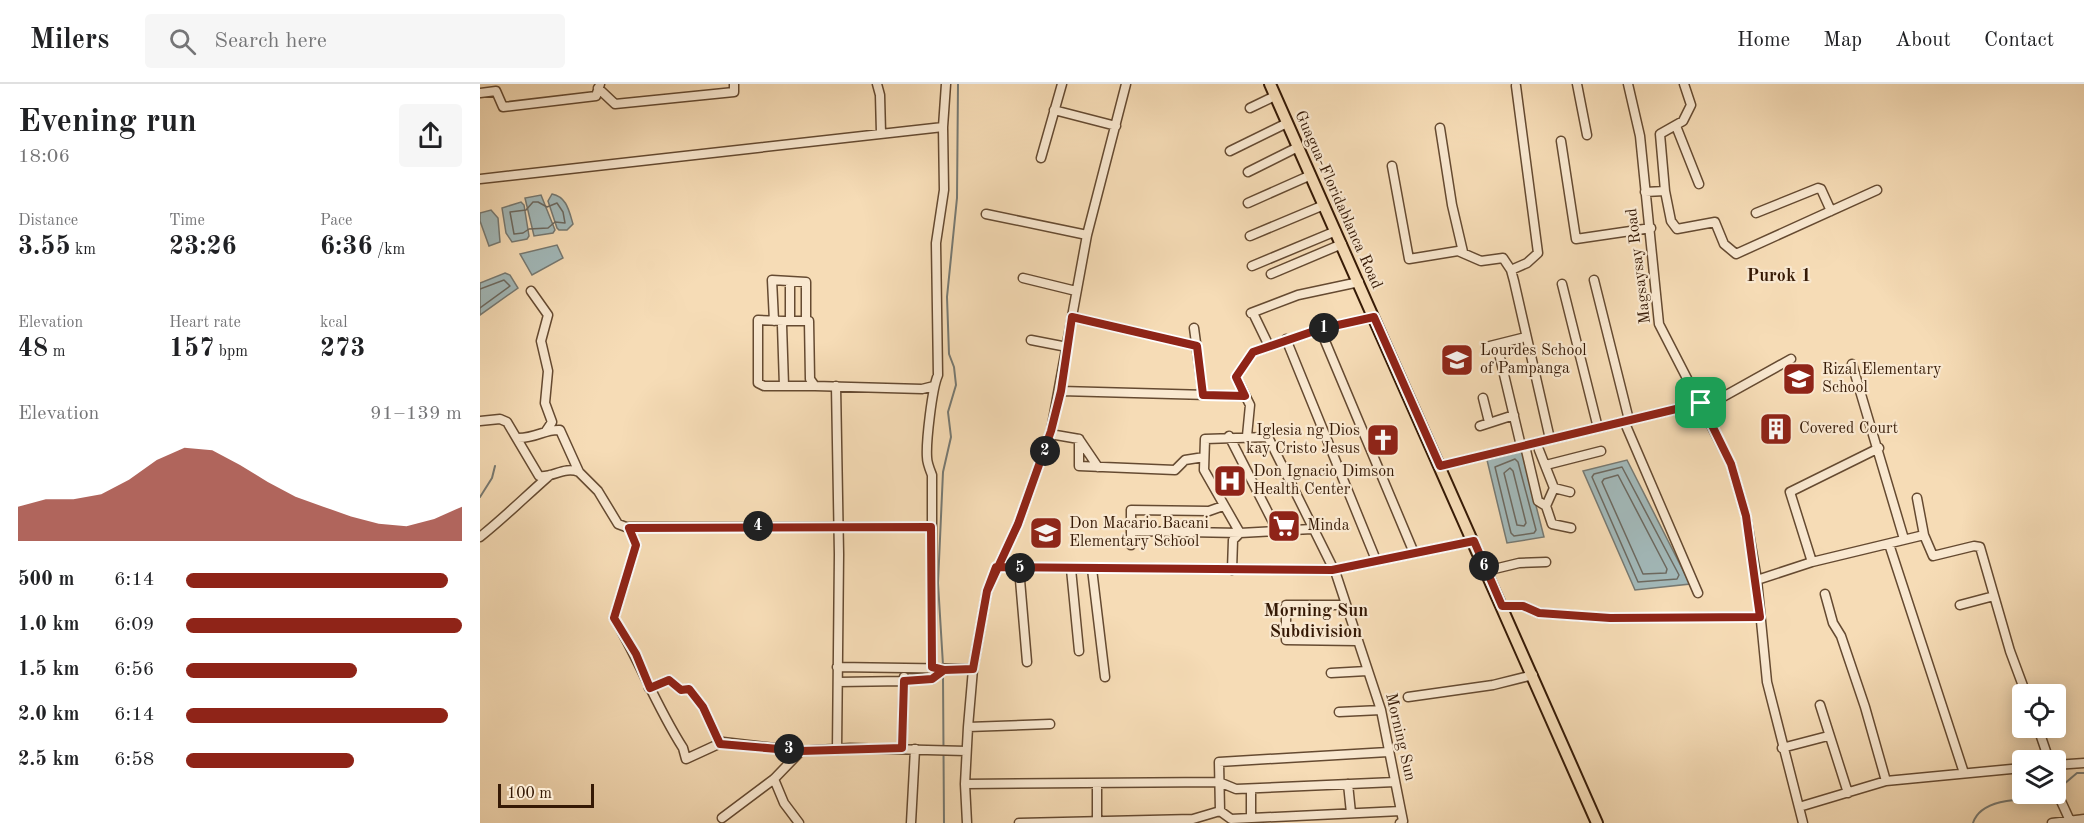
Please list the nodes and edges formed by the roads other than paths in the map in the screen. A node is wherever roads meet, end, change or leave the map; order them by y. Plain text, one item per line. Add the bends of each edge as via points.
1 (734, 84) edge
2 (877, 84) edge
3 (946, 84) edge
4 (1062, 84) edge
5 (1126, 84) edge
6 (1270, 84) edge
7 (1577, 84) edge
8 (1628, 84) edge
9 (1684, 84) edge
10 (599, 86) edge
11 (1515, 86) dead end
12 (480, 93) edge
13 (1275, 96) junction
14 (1250, 108) dead end
15 (1054, 110) junction
16 (1287, 123) junction
17 (1116, 126) junction
18 (1676, 126) junction
19 (943, 127) junction
20 (1440, 128) dead end
21 (881, 133) junction
22 (1587, 135) dead end
23 (1561, 141) dead end
24 (1298, 147) junction
25 (1230, 151) dead end
26 (1041, 158) dead end
27 (1392, 166) dead end
28 (1248, 172) dead end
29 (1311, 176) junction
30 (480, 179) edge
31 (1699, 184) dead end
32 (1877, 190) dead end
33 (1665, 191) junction
34 (1645, 192) junction
35 (1248, 203) dead end
36 (1324, 205) junction
37 (1831, 211) junction
38 (1756, 213) dead end
39 (986, 214) dead end
40 (1651, 228) junction
41 (1336, 231) junction
42 (1087, 235) junction
43 (1250, 236) dead end
44 (1342, 244) junction
45 (1463, 252) junction
46 (1252, 266) dead end
47 (1511, 270) junction
48 (1271, 274) dead end
49 (1023, 278) dead end
50 (1594, 280) dead end
51 (790, 282) junction
52 (1359, 282) junction
53 (1562, 284) dead end
54 (531, 291) dead end
55 (1076, 291) junction
56 (1072, 317) junction
57 (1374, 317) junction
58 (774, 321) junction
59 (787, 321) junction
60 (806, 321) junction
61 (1194, 328) dead end
62 (1320, 329) junction
63 (1526, 337) junction
64 (1286, 339) junction
65 (1031, 340) dead end
66 (1497, 345) junction
67 (1197, 346) junction
68 (1269, 346) junction
69 (1067, 347) junction
70 (1486, 347) dead end
71 (1791, 359) dead end
72 (1852, 364) dead end
73 (784, 386) junction
74 (815, 386) junction
75 (836, 386) junction
76 (933, 386) junction
77 (1061, 391) junction
78 (1203, 395) junction
79 (1245, 396) junction
80 (1483, 398) dead end
81 (1701, 403) junction
82 (1514, 415) junction
83 (480, 421) edge
84 (1626, 421) junction
85 (1490, 423) junction
86 (1479, 426) dead end
87 (1598, 428) junction
88 (546, 431) junction
89 (1050, 434) junction
90 (1228, 436) junction
91 (1247, 436) junction
92 (519, 438) junction
93 (1079, 439) junction
94 (1551, 439) junction
95 (1523, 446) junction
96 (1538, 447) junction
97 (1879, 448) junction
98 (1601, 452) dead end
99 (1204, 457) junction
100 (1546, 465) junction
101 (1440, 466) junction
102 (1098, 467) junction
103 (579, 472) junction
104 (550, 475) junction
105 (1554, 488) junction
106 (1570, 492) dead end
107 (1917, 498) dead end
108 (1223, 506) junction
109 (1546, 506) junction
110 (837, 527) junction
111 (931, 527) junction
112 (629, 528) junction
113 (1571, 528) dead end
114 (1312, 529) junction
115 (1277, 530) junction
116 (1131, 531) junction
117 (1240, 533) junction
118 (1924, 536) junction
119 (480, 537) edge
120 (1904, 539) junction
121 (1474, 541) junction
122 (1889, 544) junction
123 (1131, 545) dead end
124 (1414, 553) junction
125 (1376, 560) junction
126 (1546, 562) dead end
127 (1812, 562) junction
128 (996, 567) junction
129 (1018, 568) junction
130 (1071, 569) junction
131 (1092, 569) junction
132 (1233, 570) junction
133 (1332, 570) junction
134 (1486, 571) junction
135 (1756, 580) junction
136 (1698, 593) dead end
137 (1825, 594) dead end
138 (1994, 596) junction
139 (1345, 605) junction
140 (1960, 605) dead end
141 (1502, 606) junction
142 (1760, 617) junction
143 (1357, 641) junction
144 (1079, 651) dead end
145 (1026, 662) dead end
146 (837, 667) junction
147 (932, 667) junction
148 (904, 669) junction
149 (973, 669) junction
150 (944, 670) junction
151 (1367, 671) junction
152 (1331, 673) dead end
153 (1533, 675) junction
154 (1106, 677) dead end
155 (932, 679) junction
156 (904, 681) junction
157 (838, 682) junction
158 (2023, 684) edge
159 (650, 688) junction
160 (1408, 697) dead end
161 (1820, 705) dead end
162 (1381, 710) junction
163 (1340, 712) dead end
164 (1050, 724) dead end
165 (968, 727) junction
166 (1828, 736) junction
167 (720, 744) junction
168 (902, 748) junction
169 (1782, 748) junction
170 (915, 749) junction
171 (837, 750) junction
172 (801, 751) junction
173 (966, 751) junction
174 (1388, 752) junction
175 (2084, 763) edge
176 (2066, 764) edge
177 (2012, 769) edge
178 (1964, 773) junction
179 (774, 779) junction
180 (1886, 781) junction
181 (1219, 782) junction
182 (1395, 783) junction
183 (965, 784) junction
184 (1097, 784) junction
185 (1348, 784) junction
186 (1251, 789) junction
187 (1848, 793) junction
188 (2064, 804) edge
189 (1799, 807) junction
190 (1401, 811) junction
191 (1220, 812) junction
192 (1351, 813) junction
193 (1251, 818) junction
194 (722, 819) dead end
195 (2084, 819) edge
196 (1231, 821) edge
197 (1097, 822) edge
198 (2071, 822) edge
199 (799, 823) edge
200 (911, 823) edge
201 (967, 823) edge
202 (1018, 823) edge
203 (1400, 823) edge
204 (1597, 823) edge
205 (1803, 823) edge
206 (2052, 823) edge

1 - 10 street via 734,92 615,104
2 - 21 street
3 - 19 street
4 - 15 street
5 - 17 street
6 - 13 main road, Guagua-Floridablanca Road
7 - 22 street
8 - 34 street, Magsaysay Road via 1640,136
9 - 18 street via 1691,105
10 - 12 street via 596,96 503,107 496,91
11 - 47 street via 1538,254
13 - 14 street
13 - 16 main road, Guagua-Floridablanca Road
15 - 17 street
15 - 26 street
16 - 24 main road, Guagua-Floridablanca Road
16 - 25 street
17 - 42 street
18 - 31 street
18 - 33 street via 1660,134
19 - 21 street
19 - 76 street via 944,190 936,243 938,375
20 - 45 street
21 - 30 street
23 - 40 street via 1576,239
24 - 28 street
24 - 29 main road, Guagua-Floridablanca Road
27 - 45 street via 1409,259
29 - 35 street
29 - 36 main road, Guagua-Floridablanca Road
32 - 37 street
33 - 34 street
33 - 37 street via 1671,221 1677,229 1715,222 1724,244 1736,254
34 - 40 street, Magsaysay Road
36 - 41 main road, Guagua-Floridablanca Road
36 - 43 street
37 - 38 street via 1818,188
39 - 42 street
40 - 81 street, Magsaysay Road via 1659,324
41 - 44 main road, Guagua-Floridablanca Road
41 - 46 street
42 - 55 street
44 - 48 street
44 - 52 main road, Guagua-Floridablanca Road
45 - 47 street via 1481,261 1503,258
47 - 63 street
49 - 55 street
50 - 84 street
51 - 58 street via 772,280
51 - 59 street
51 - 60 street via 806,282
52 - 57 main road, Guagua-Floridablanca Road
52 - 68 street via 1298,295 1252,313
53 - 87 street
54 - 88 street via 548,315 541,341 548,372 545,403 552,422
55 - 56 street
56 - 67 street
56 - 69 street
57 - 62 street
57 - 101 main road, Guagua-Floridablanca Road
58 - 59 street
58 - 73 street via 758,320 757,380 764,386
59 - 60 street
59 - 73 street via 782,325
60 - 74 street via 810,322 810,379
61 - 67 street
62 - 64 street
62 - 124 street
63 - 66 street
63 - 94 street
64 - 68 street
64 - 125 street
65 - 69 street
66 - 70 street
66 - 82 street
67 - 78 street
68 - 79 street via 1253,352 1238,372 1236,377
69 - 77 street
71 - 81 street via 1730,394
72 - 97 street
73 - 74 street
74 - 75 street
75 - 76 street
75 - 110 street
76 - 111 street via 926,458 932,475
77 - 78 street
77 - 89 street
78 - 79 street
79 - 91 street via 1250,405
80 - 85 street
81 - 84 street
81 - 135 street, Magsaysay Road via 1731,464 1746,516
82 - 85 street
82 - 95 street
83 - 92 street via 507,422
84 - 87 street
84 - 136 street
85 - 86 street
87 - 94 street
88 - 92 street via 535,438
88 - 103 street via 560,430
89 - 93 street
89 - 128 street via 1018,524
90 - 91 street
90 - 99 street via 1205,439
90 - 115 street
91 - 114 street, Morning Sun via 1268,437
92 - 104 street via 539,476
93 - 102 street
93 - 102 street via 1079,466
94 - 96 street
95 - 96 street
95 - 101 street
95 - 109 street via 1538,501
96 - 100 street
97 - 120 street
97 - 127 street via 1790,492
98 - 100 street
99 - 102 street via 1185,460 1176,470
99 - 108 street via 1204,470
100 - 105 street
101 - 121 main road, Guagua-Floridablanca Road
103 - 104 street via 567,470
103 - 112 street via 598,490 618,524
104 - 119 street
105 - 106 street
105 - 109 street
107 - 118 street
108 - 116 street via 1209,511 1131,510
108 - 117 street
109 - 113 street via 1552,524
110 - 111 street
110 - 112 street
110 - 146 street
111 - 147 street
112 - 159 street via 636,545 614,618 636,654
114 - 115 street
114 - 133 street, Morning Sun
115 - 117 street
116 - 117 street
116 - 123 street
117 - 132 street via 1233,540
118 - 120 street
118 - 138 street via 1933,556 1980,548
120 - 122 street
121 - 124 street
121 - 134 main road, Guagua-Floridablanca Road
122 - 127 street
122 - 178 street
124 - 125 street
125 - 133 street
126 - 134 street via 1519,563
127 - 135 street
128 - 129 street
128 - 149 street via 987,591
129 - 130 street
129 - 145 street
130 - 131 street
130 - 144 street
131 - 132 street
131 - 154 street
132 - 133 street
133 - 139 street, Morning Sun
134 - 141 main road, Guagua-Floridablanca Road
135 - 142 street, Magsaysay Road
137 - 180 street
138 - 140 street
138 - 158 street
139 - 143 street, Morning Sun
139 - 143 street via 1286,604 1286,640
141 - 142 street via 1610,618
141 - 153 main road, Guagua-Floridablanca Road
142 - 169 street, Magsaysay Road via 1767,682
143 - 151 street, Morning Sun
146 - 148 street
146 - 157 street
147 - 148 street
147 - 150 street
147 - 155 street
148 - 156 street
149 - 150 street
149 - 165 street
150 - 155 street
151 - 152 street
151 - 162 street, Morning Sun
153 - 160 street
153 - 204 main road, Guagua-Floridablanca Road
155 - 156 street
156 - 157 street
156 - 168 street
157 - 171 street
159 - 167 street via 669,680 681,690 689,689 703,707
159 - 167 street via 686,759
161 - 166 street
162 - 163 street
162 - 174 street, Morning Sun
164 - 165 street
165 - 173 street
166 - 169 street
166 - 187 street
167 - 172 street
168 - 170 street
168 - 171 street
169 - 189 street, Magsaysay Road
170 - 173 street
170 - 200 street
171 - 172 street
172 - 179 street
173 - 183 street
174 - 181 street via 1219,762
174 - 182 street, Morning Sun
175 - 176 street
177 - 178 street
178 - 180 street
179 - 194 street
179 - 199 street via 784,803
180 - 187 street
181 - 184 street
181 - 186 street via 1236,789
181 - 191 street
182 - 185 street
182 - 190 street, Morning Sun
183 - 184 street
183 - 201 street
184 - 197 street
185 - 186 street
185 - 192 street
186 - 193 street
187 - 189 street
188 - 198 street
189 - 205 street, Magsaysay Road
190 - 192 street
190 - 203 street, Morning Sun
191 - 196 street
191 - 197 street via 1193,819
192 - 193 street
193 - 196 street
195 - 198 street
197 - 202 street
198 - 206 street

